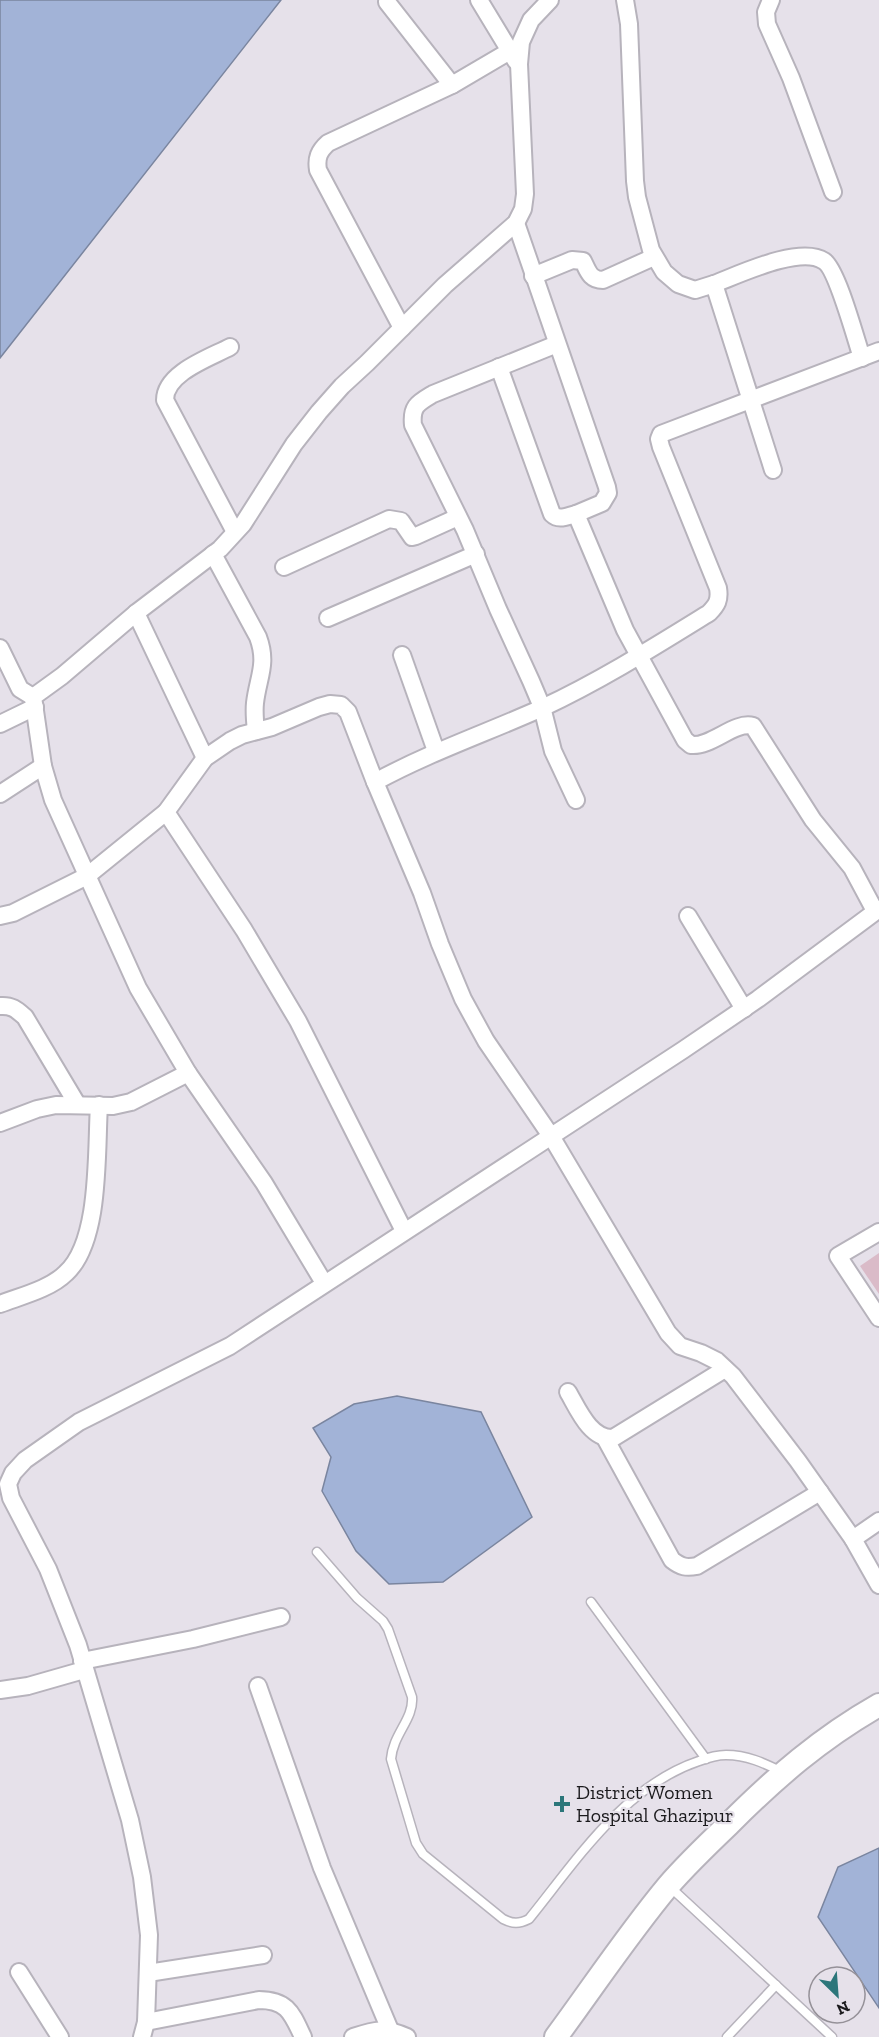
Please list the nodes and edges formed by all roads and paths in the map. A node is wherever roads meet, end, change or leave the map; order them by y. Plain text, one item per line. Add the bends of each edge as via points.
1 (479, 0) edge
2 (550, 0) edge
3 (625, 0) edge
4 (771, 0) edge
5 (387, 2) dead end
6 (514, 58) junction
7 (452, 85) junction
8 (833, 192) dead end
9 (516, 224) junction
10 (654, 257) junction
11 (533, 276) junction
12 (714, 284) junction
13 (402, 328) junction
14 (557, 344) junction
15 (230, 347) dead end
16 (879, 351) edge
17 (862, 358) junction
18 (499, 367) junction
19 (751, 399) junction
20 (773, 470) dead end
21 (576, 514) junction
22 (458, 517) junction
23 (235, 532) junction
24 (213, 554) junction
25 (476, 554) junction
26 (284, 567) dead end
27 (136, 613) junction
28 (328, 618) dead end
29 (0, 648) edge
30 (402, 655) dead end
31 (639, 656) junction
32 (34, 702) junction
33 (542, 707) junction
34 (0, 724) edge
35 (256, 731) junction
36 (436, 751) junction
37 (205, 758) junction
38 (44, 766) junction
39 (375, 783) junction
40 (0, 794) edge
41 (576, 800) dead end
42 (166, 812) junction
43 (87, 876) junction
44 (877, 910) edge
45 (0, 916) edge
46 (688, 916) dead end
47 (0, 1006) edge
48 (744, 1009) junction
49 (188, 1073) junction
50 (77, 1104) junction
51 (99, 1105) junction
52 (0, 1123) edge
53 (551, 1136) junction
54 (404, 1231) junction
55 (879, 1232) edge
56 (324, 1283) junction
57 (0, 1304) edge
58 (879, 1318) edge
59 (725, 1369) junction
60 (567, 1392) dead end
61 (605, 1438) junction
62 (4, 1483) edge
63 (820, 1492) junction
64 (879, 1521) edge
65 (853, 1539) junction
66 (317, 1552) dead end
67 (879, 1585) edge
68 (591, 1602) dead end
69 (281, 1617) dead end
70 (83, 1665) junction
71 (258, 1686) dead end
72 (0, 1690) edge
73 (879, 1705) edge
74 (706, 1759) junction
75 (783, 1773) junction
76 (669, 1886) junction
77 (263, 1954) dead end
78 (19, 1972) dead end
79 (148, 1973) junction
80 (776, 1985) junction
81 (144, 2030) edge
82 (390, 2030) junction
83 (60, 2037) edge
84 (303, 2037) edge
85 (353, 2037) edge
86 (407, 2037) edge
87 (556, 2037) edge
88 (727, 2037) edge
89 (832, 2037) edge

1 - 6 street
2 - 6 street via 531,21
3 - 10 street via 636,189
4 - 8 street via 767,24
5 - 7 street
6 - 7 street
6 - 9 street via 525,194
7 - 13 street via 328,143 316,160
9 - 11 street
9 - 13 street
10 - 11 street via 603,280 591,277 583,261 578,260
10 - 12 street via 664,272 686,289
11 - 14 street
12 - 17 street via 782,259 811,257 824,261 838,284
12 - 19 street
13 - 23 street via 318,412
14 - 18 street
14 - 21 street via 608,493 602,503
15 - 23 street via 179,374 168,385 165,399
16 - 17 street
17 - 19 street
18 - 21 street via 552,513 556,518
18 - 22 street via 433,394 418,403 412,413 413,425
19 - 20 street
19 - 31 street via 661,434 661,447 720,597 709,613
21 - 31 street
22 - 25 street
22 - 26 street via 416,537 409,534 401,521 389,519
23 - 24 street
24 - 27 street
24 - 35 street via 263,652 255,701
25 - 28 street
25 - 33 street
27 - 32 street
27 - 37 street
29 - 32 street via 20,689
30 - 36 street
31 - 33 street
31 - 44 street via 691,745 753,726 808,813 852,868
32 - 34 street
32 - 38 street
33 - 36 street
33 - 41 street via 549,739
35 - 37 street via 236,738
35 - 39 street via 318,707 341,705 348,712
36 - 39 street
37 - 42 street
38 - 40 street
38 - 43 street via 53,800
39 - 53 street via 463,999 486,1041
42 - 43 street
42 - 54 street via 298,1021
43 - 45 street
43 - 49 street via 138,988
44 - 48 street
46 - 48 street
47 - 50 street via 16,1009 26,1017
48 - 53 street
49 - 51 street via 131,1102
49 - 56 street via 264,1183
50 - 51 street
50 - 52 street via 37,1109
51 - 57 street via 93,1203 84,1248 65,1275
53 - 54 street
53 - 59 street via 668,1333 680,1346 717,1361
54 - 56 street
55 - 58 street via 838,1256
56 - 62 street via 230,1346 79,1422 25,1460
59 - 61 street via 624,1432
59 - 63 street
60 - 61 street via 590,1427
61 - 63 street via 672,1560 679,1566 697,1566
62 - 70 street via 48,1569
63 - 65 street
64 - 65 street
65 - 67 street
66 - 74 lane via 383,1621 412,1696 413,1706 392,1747 391,1759 416,1843 423,1854 510,1923 520,1924 529,1919 628,1804 671,1773
68 - 74 lane
69 - 70 street
70 - 72 street via 20,1688
70 - 79 street via 142,1876 149,1935
71 - 82 street via 322,1868
73 - 75 street via 836,1731
74 - 75 lane via 740,1756
75 - 76 street
76 - 80 lane
76 - 87 street
77 - 79 street
78 - 83 street
79 - 81 street
80 - 88 lane
80 - 89 lane
81 - 84 street via 272,2000 290,2011
82 - 85 street
82 - 86 street

